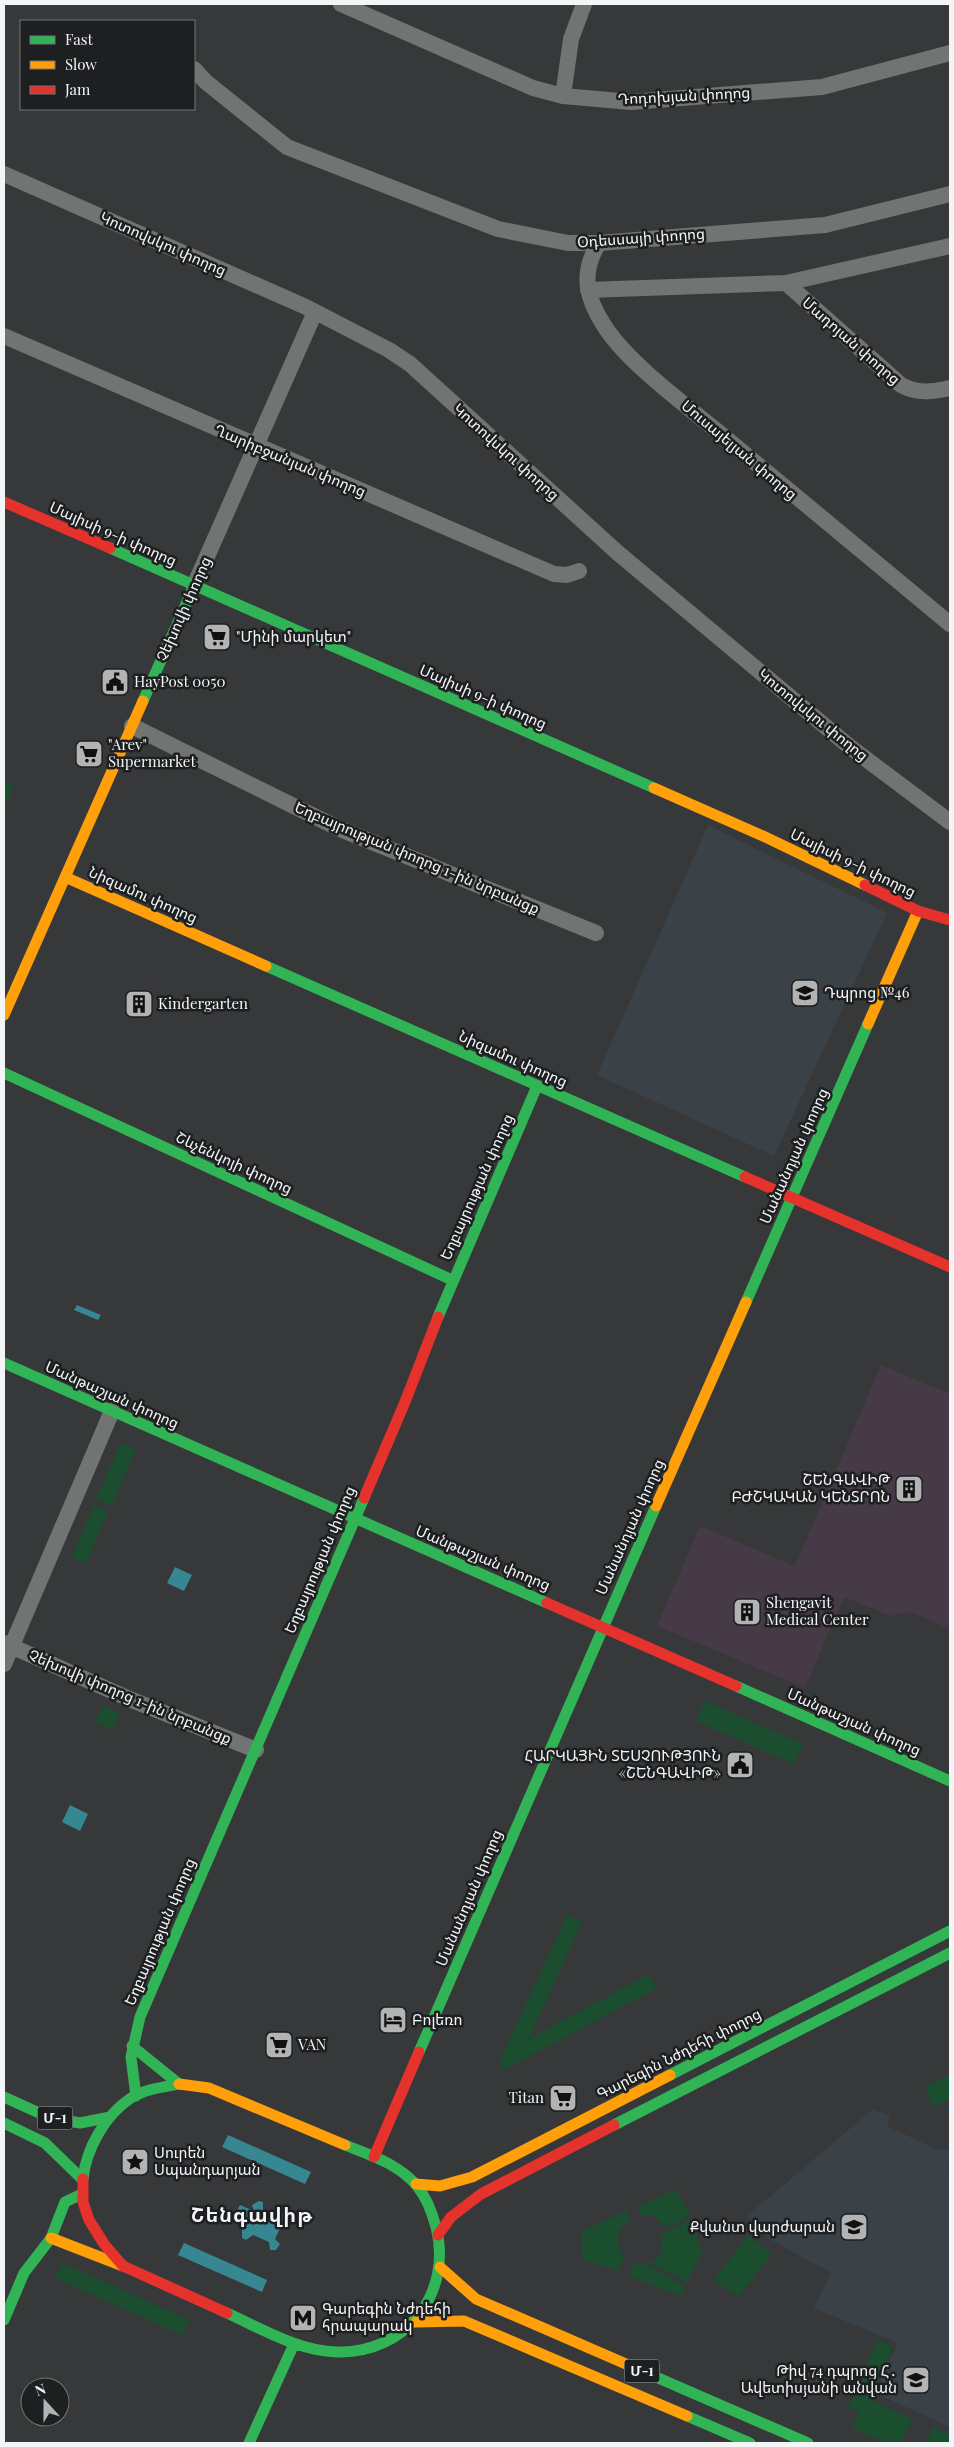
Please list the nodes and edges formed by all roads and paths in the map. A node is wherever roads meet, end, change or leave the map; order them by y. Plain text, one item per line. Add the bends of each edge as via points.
1 (341, 4) edge
2 (584, 4) edge
3 (950, 53) edge
4 (195, 70) edge
5 (558, 99) junction
6 (4, 174) edge
7 (950, 194) edge
8 (599, 242) junction
9 (950, 246) edge
10 (786, 283) junction
11 (588, 290) junction
12 (315, 312) junction
13 (4, 336) edge
14 (950, 388) edge
15 (255, 446) junction
16 (4, 502) edge
17 (579, 571) dead end
18 (194, 586) junction
19 (950, 624) edge
20 (132, 726) junction
21 (950, 822) edge
22 (65, 877) junction
23 (918, 911) junction
24 (950, 920) edge
25 (596, 933) dead end
26 (4, 1015) edge
27 (4, 1074) edge
28 (538, 1086) junction
29 (792, 1197) junction
30 (950, 1267) edge
31 (452, 1280) junction
32 (4, 1363) edge
33 (112, 1411) junction
34 (354, 1519) junction
35 (603, 1626) junction
36 (8, 1645) edge
37 (4, 1664) edge
38 (256, 1750) junction
39 (950, 1781) edge
40 (950, 1931) edge
41 (950, 1953) edge
42 (132, 2046) junction
43 (179, 2084) junction
44 (136, 2096) junction
45 (4, 2097) edge
46 (110, 2117) junction
47 (4, 2122) edge
48 (374, 2157) junction
49 (82, 2179) junction
50 (416, 2184) junction
51 (82, 2194) junction
52 (438, 2235) junction
53 (50, 2238) junction
54 (123, 2266) junction
55 (440, 2267) junction
56 (4, 2320) edge
57 (416, 2322) junction
58 (294, 2344) junction
59 (249, 2443) edge
60 (750, 2443) edge
61 (808, 2443) edge

1 - 5 street, Դոդոխյան փողոց
2 - 5 street via 571,39
3 - 5 street, Դոդոխյան փողոց via 822,87 631,102
4 - 8 street, Օդեսսայի փողոց via 286,147 498,229 568,243
6 - 12 street, Կոտովսկու փողոց
7 - 8 street, Օդեսսայի փողոց via 825,225
8 - 11 street, Մուսայելյան փողոց via 587,266
9 - 10 street
10 - 11 street
10 - 14 street, Մադոյան փողոց via 901,385 921,392
11 - 19 street, Մուսայելյան փողոց via 604,326 626,352
12 - 15 street, Չեխովի փողոց
12 - 21 street, Կոտովսկու փողոց via 410,364 618,553 850,747
13 - 15 street, Ղարիբջանյան փողոց
15 - 17 street, Ղարիբջանյան փողոց via 554,574 567,575
15 - 18 street, Չեխովի փողոց
16 - 18 street, Մայիսի 9-ի փողոց
18 - 20 street, Չեխովի փողոց
18 - 23 street, Մայիսի 9-ի փողոց via 763,836
20 - 22 street, Չեխովի փողոց
20 - 25 street, Եղբայրության փողոց 1-ին նրբանցք via 340,829
22 - 26 street, Չեխովի փողոց
22 - 28 street, Նիզամու փողոց
23 - 24 street, Մայիսի 9-ի փողոց
23 - 29 street, Մանանդյան փողոց
27 - 31 street, Շևչենկոյի փողոց
28 - 29 street, Նիզամու փողոց
28 - 31 street, Եղբայրության փողոց
29 - 30 street, Նիզամու փողոց
29 - 35 street, Մանանդյան փողոց
31 - 34 street, Եղբայրության փողոց via 405,1402
32 - 33 street, Մանթաշյան փողոց
33 - 34 street, Մանթաշյան փողոց
33 - 36 street
34 - 35 street, Մանթաշյան փողոց
34 - 38 street, Եղբայրության փողոց
35 - 39 street, Մանթաշյան փողոց
35 - 48 street, Մանանդյան փողոց
36 - 37 street
36 - 38 street, Չեխովի փողոց 1-ին նրբանցք
38 - 42 street, Եղբայրության փողոց via 153,1984
40 - 50 street, Գարեգին Նժդեհի փողոց via 472,2177 440,2186
41 - 52 street via 481,2194 451,2217
42 - 43 street
42 - 44 street, Եղբայրության փողոց via 131,2071
43 - 44 street
43 - 48 street via 209,2088
44 - 46 street
45 - 46 street, Մ-1 via 48,2117 80,2123
46 - 49 street via 92,2147
47 - 49 street, Մ-1 via 45,2143
48 - 50 street via 395,2167
49 - 51 street
50 - 52 street via 428,2203
51 - 53 street via 65,2202
51 - 54 street via 96,2234
52 - 55 street
53 - 54 street
53 - 56 street via 24,2273
54 - 58 street
55 - 57 street via 433,2291
55 - 61 street, Մ-1 via 476,2299
57 - 58 street via 380,2346 347,2353 322,2352
57 - 60 street, Մ-1 via 464,2321
58 - 59 street

